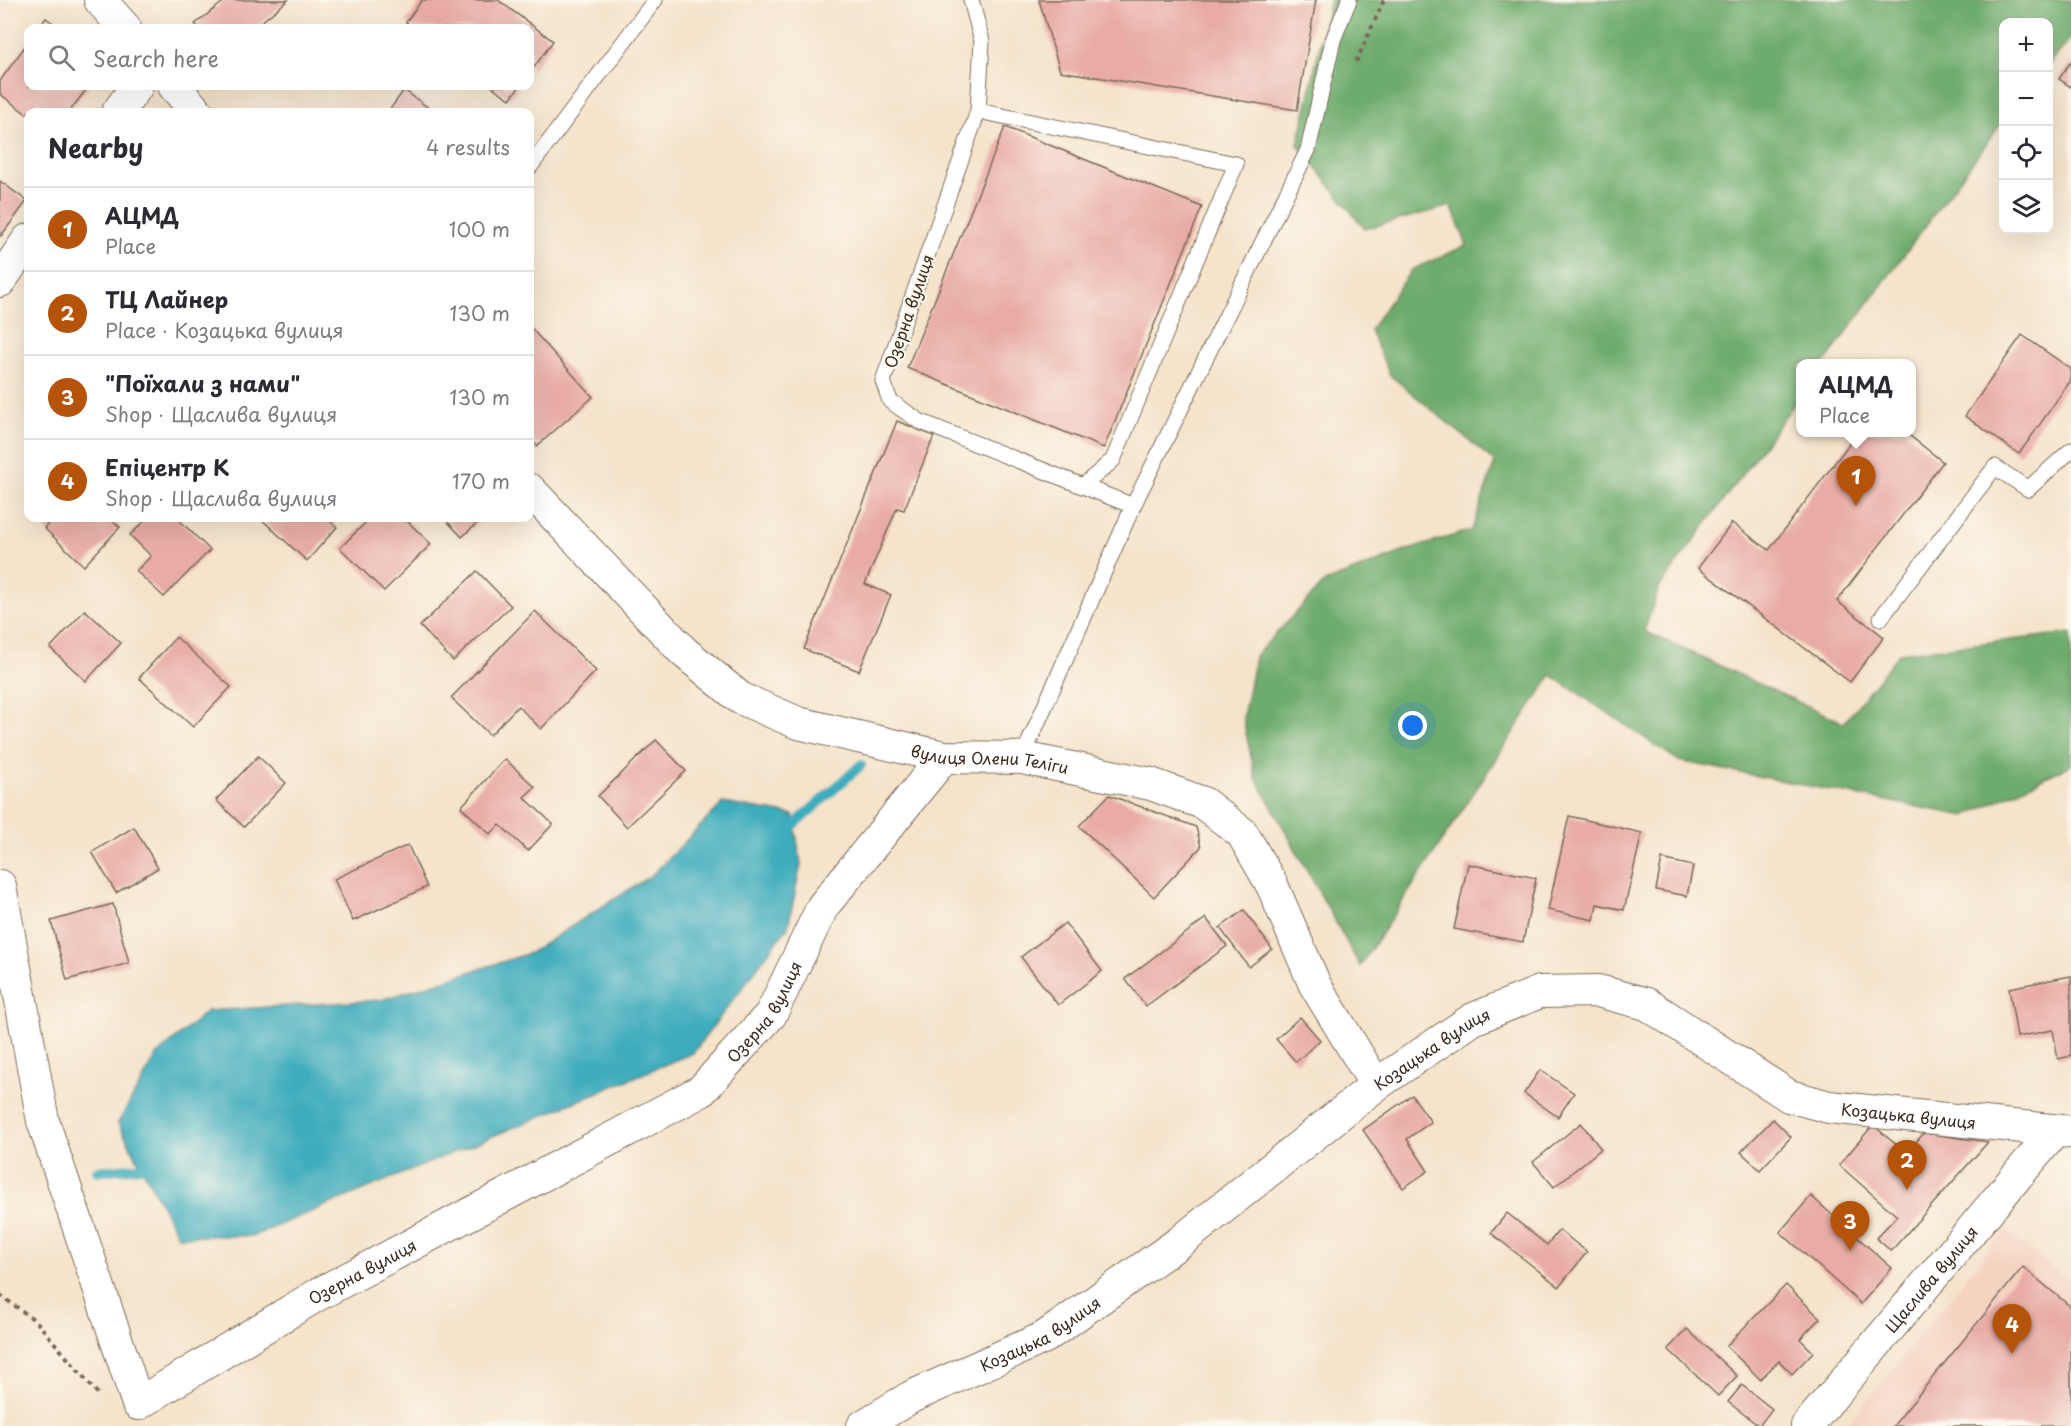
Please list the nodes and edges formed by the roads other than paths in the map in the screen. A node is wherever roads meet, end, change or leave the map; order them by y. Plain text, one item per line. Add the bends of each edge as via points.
1 (100, 0) edge
2 (656, 0) edge
3 (971, 0) edge
4 (1349, 0) edge
5 (121, 24) edge
6 (134, 90) edge
7 (178, 90) edge
8 (121, 108) edge
9 (193, 108) edge
10 (978, 111) junction
11 (534, 162) edge
12 (24, 246) edge
13 (0, 281) edge
14 (2071, 450) edge
15 (1083, 486) junction
16 (534, 494) edge
17 (1133, 506) junction
18 (1881, 618) dead end
19 (944, 757) junction
20 (1022, 758) junction
21 (0, 886) edge
22 (1376, 1085) junction
23 (2063, 1132) edge
24 (863, 1426) edge
25 (1807, 1426) edge

1 - 5 street
2 - 11 lane
3 - 10 lane, Озерна вулиця via 982,41
4 - 17 lane via 1334,40 1308,150
6 - 8 street
7 - 9 street
10 - 15 lane, Озерна вулиця via 883,381 890,401 919,421
10 - 15 lane via 1236,164 1113,460
12 - 13 street
14 - 18 lane via 2028,489 1995,467
15 - 17 lane, Озерна вулиця
16 - 19 street, вулиця Олени Теліги via 684,652 740,698 798,723
17 - 20 lane
19 - 20 street, вулиця Олени Теліги
19 - 21 street, Озерна вулиця via 823,906 771,1014 701,1091 317,1295 138,1404 43,1121
20 - 22 street, вулиця Олени Теліги via 1151,784 1203,802 1242,832 1272,885 1315,985
22 - 23 street, Козацька вулиця via 1473,1019 1540,992 1598,991 1647,1004 1789,1096 1829,1107
22 - 24 street, Козацька вулиця via 1180,1242 1045,1337 911,1397
23 - 25 street, Щаслива вулиця

